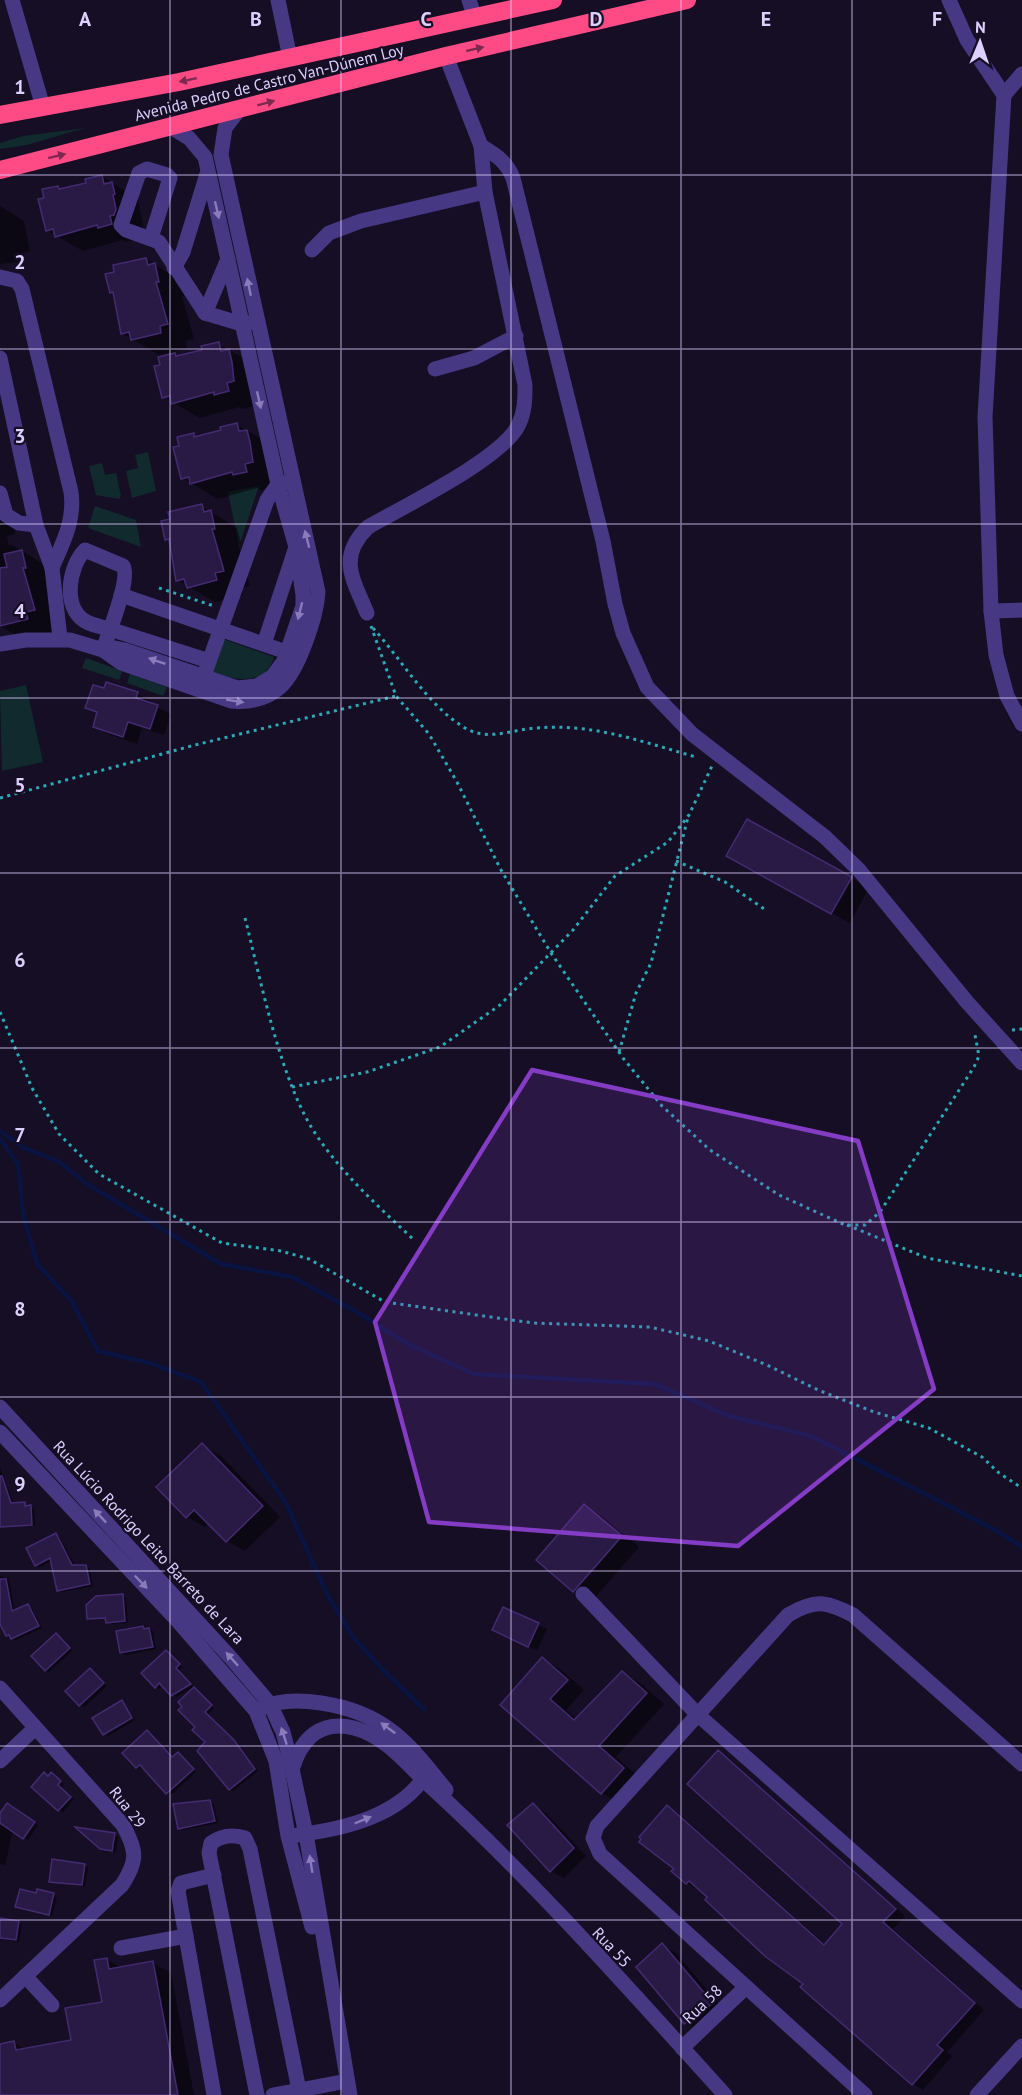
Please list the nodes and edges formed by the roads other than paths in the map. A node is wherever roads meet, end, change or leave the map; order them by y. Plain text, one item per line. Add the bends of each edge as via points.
1 (12, 0) edge
2 (278, 0) edge
3 (470, 0) edge
4 (553, 0) edge
5 (687, 0) edge
6 (949, 0) edge
7 (528, 3) edge
8 (475, 18) junction
9 (446, 56) junction
10 (290, 58) junction
11 (1022, 74) edge
12 (1004, 95) junction
13 (43, 107) junction
14 (238, 110) junction
15 (0, 115) edge
16 (171, 127) junction
17 (481, 146) junction
18 (0, 170) edge
19 (208, 171) junction
20 (485, 192) junction
21 (151, 238) dead end
22 (312, 250) dead end
23 (228, 259) junction
24 (174, 268) junction
25 (0, 277) edge
26 (205, 313) junction
27 (250, 323) junction
28 (516, 336) junction
29 (0, 358) edge
30 (435, 369) dead end
31 (3, 386) edge
32 (285, 483) junction
33 (0, 493) edge
34 (36, 525) junction
35 (296, 547) junction
36 (52, 568) junction
37 (284, 582) junction
38 (302, 586) junction
39 (318, 592) junction
40 (121, 595) junction
41 (1022, 610) edge
42 (991, 611) junction
43 (369, 620) road end
44 (110, 629) junction
45 (220, 629) junction
46 (60, 638) junction
47 (0, 644) edge
48 (264, 644) junction
49 (103, 650) junction
50 (294, 654) junction
51 (209, 661) junction
52 (201, 684) junction
53 (1022, 724) edge
54 (1022, 1063) edge
55 (0, 1407) edge
56 (0, 1432) edge
57 (583, 1594) dead end
58 (0, 1688) edge
59 (263, 1707) junction
60 (697, 1714) junction
61 (35, 1728) junction
62 (0, 1761) edge
63 (1022, 1764) edge
64 (292, 1767) junction
65 (426, 1774) junction
66 (306, 1834) junction
67 (288, 1836) junction
68 (214, 1875) junction
69 (186, 1936) junction
70 (121, 1948) dead end
71 (25, 1976) junction
72 (746, 1987) junction
73 (0, 2000) edge
74 (1022, 2001) edge
75 (52, 2005) dead end
76 (333, 2005) junction
77 (1022, 2046) edge
78 (682, 2048) junction
79 (349, 2088) edge
80 (300, 2093) edge
81 (214, 2095) edge
82 (256, 2095) edge
83 (273, 2095) edge
84 (725, 2095) edge
85 (865, 2095) edge
86 (977, 2095) edge

1 - 13 street
2 - 10 street
3 - 8 street
4 - 7 highway, Avenida Pedro de Castro Van-Dúnem Loy
9 -> 5 highway, Avenida Pedro de Castro Van-Dúnem Loy
6 - 12 street via 967,40
7 - 8 highway, Avenida Pedro de Castro Van-Dúnem Loy
8 - 10 highway, Avenida Pedro de Castro Van-Dúnem Loy
14 -> 9 highway, Avenida Pedro de Castro Van-Dúnem Loy
9 - 17 street
10 -> 13 highway, Avenida Pedro de Castro Van-Dúnem Loy
11 - 12 street
12 - 42 street via 985,417
13 - 15 highway, Avenida Pedro de Castro Van-Dúnem Loy
14 - 16 highway, Avenida Pedro de Castro Van-Dúnem Loy
27 -> 14 street via 221,155 225,128
18 -> 16 highway, Avenida Pedro de Castro Van-Dúnem Loy
16 - 19 street via 189,138 205,157
17 - 20 street
17 - 54 street via 501,157 513,178 623,633 647,687 716,758 825,837 859,870
19 -> 23 street
19 - 24 street via 183,252
20 - 22 street via 361,221 329,233
20 - 28 street
21 - 24 street via 159,242
23 - 26 street
23 - 27 street
24 - 26 street
25 - 36 street via 17,280 22,289 71,492 70,527
26 - 27 street
27 - 32 street
28 - 30 street via 474,358
28 - 43 street via 525,385 525,410 518,428 504,444 472,466 368,527 356,539 349,571
29 - 31 street
31 - 34 street
32 - 35 street
39 -> 32 street
32 - 45 street via 267,500
33 - 34 street via 6,515
34 - 36 street
35 - 37 street
35 - 38 street
36 - 46 street
37 - 38 street
37 - 48 street
38 - 39 street
38 -> 50 street via 303,606
39 - 50 street via 317,609
40 - 44 street
40 - 44 street via 126,575 123,566 85,550 70,587 75,610 84,621
40 - 45 street
41 - 42 street
42 - 53 street via 998,671 1006,696
44 - 49 street
44 - 51 street
45 - 48 street
45 - 51 street
46 - 47 street
46 - 49 street
48 - 50 street
49 - 52 street via 125,650
50 - 52 street via 287,682 266,697 231,701
51 - 52 street
59 -> 55 street, Rua Lúcio Rodrigo Leito Barreto de Lara via 224,1650
56 -> 59 street, Rua Lúcio Rodrigo Leito Barreto de Lara
57 - 60 street
58 - 61 street, Rua 29
64 -> 59 street via 283,1732
65 -> 59 street via 399,1735 364,1713 302,1700
59 - 67 street
60 - 63 street via 788,1615 808,1603 833,1605 853,1615
60 - 72 street via 601,1819 593,1838 600,1854
60 - 74 street
61 - 62 street
61 - 71 street, Rua 29 via 123,1826 134,1844 134,1866 122,1885
64 - 65 street via 299,1747 313,1734 344,1726 365,1732
64 - 66 street
66 -> 65 street via 352,1824 397,1805
65 - 78 street, Rua 55
66 - 67 street
76 -> 66 street
67 - 76 street
68 - 69 street via 181,1883 178,1891
68 - 80 street via 211,1843 235,1835 245,1838
68 - 82 street
69 - 70 street
69 - 81 street
71 - 73 street, Rua 29
71 - 75 street
72 - 78 street, Rua 58
72 - 85 street
76 - 79 street
77 - 86 street
78 - 84 street, Rua 55
79 - 80 street
80 - 83 street

